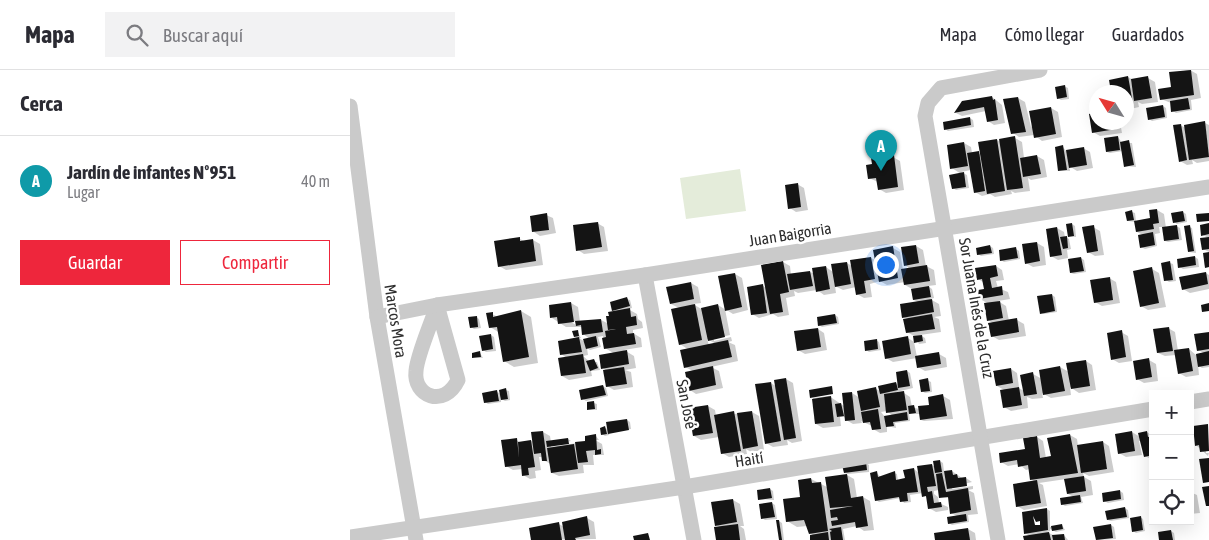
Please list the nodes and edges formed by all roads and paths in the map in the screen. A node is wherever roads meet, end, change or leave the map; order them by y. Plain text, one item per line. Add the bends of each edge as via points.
1 (1040, 70) edge
2 (350, 106) edge
3 (1209, 187) edge
4 (945, 228) junction
5 (645, 275) junction
6 (437, 305) junction
7 (377, 317) junction
8 (1209, 399) edge
9 (1194, 401) edge
10 (1149, 410) edge
11 (981, 439) junction
12 (684, 487) junction
13 (415, 534) edge
14 (350, 537) edge
15 (694, 540) edge
16 (998, 540) edge

1 - 4 street, Sor Juana Inés de la Cruz via 941,88 928,104 924,116
2 - 7 street, Marcos Mora
3 - 4 street, Juan Baigorria
4 - 5 street, Juan Baigorria
4 - 11 street, Sor Juana Inés de la Cruz
5 - 6 street, Juan Baigorria
5 - 12 street, San José
6 - 6 street via 415,373 427,394 438,398 453,389 458,380
6 - 7 street, Juan Baigorria
7 - 13 street, Marcos Mora
8 - 9 street
10 - 11 street, Haití
11 - 12 street, Haití
11 - 16 street, Sor Juana Inés de la Cruz
12 - 13 street, Haití
12 - 15 street, San José
13 - 14 street, Haití

